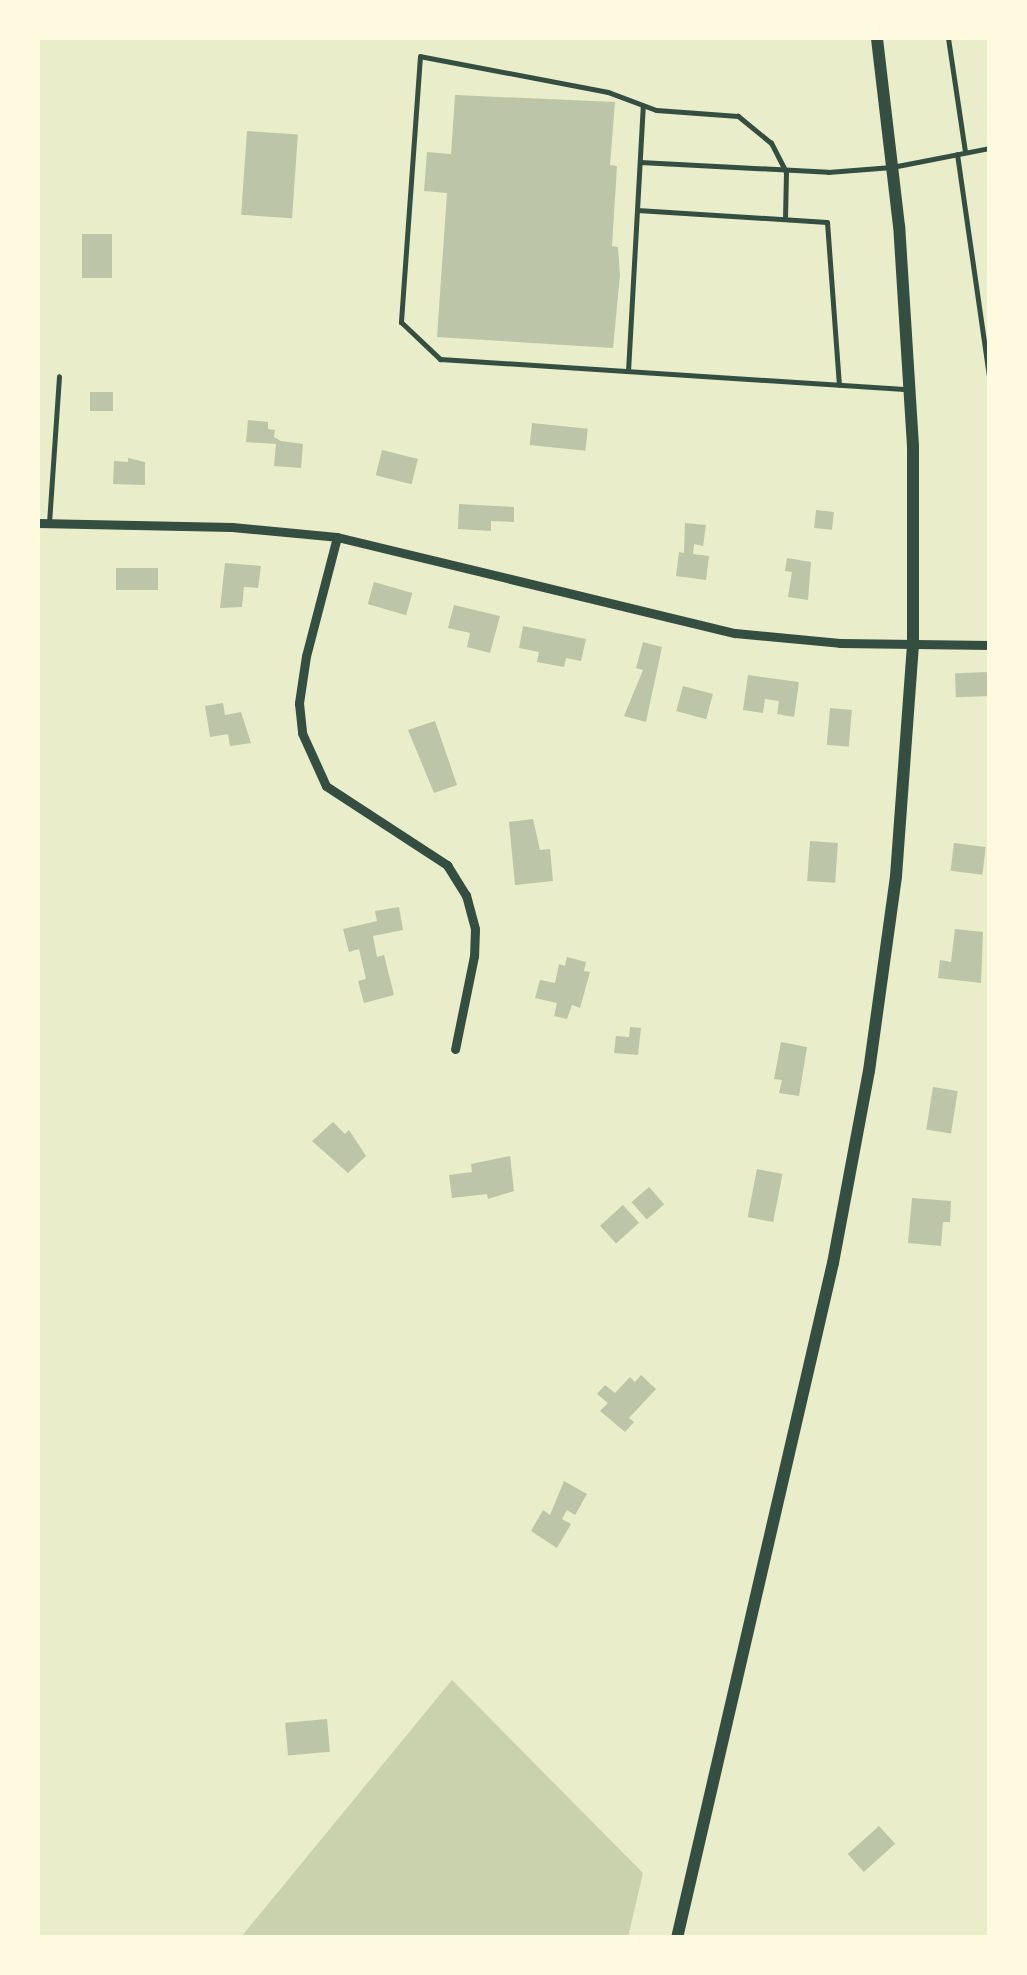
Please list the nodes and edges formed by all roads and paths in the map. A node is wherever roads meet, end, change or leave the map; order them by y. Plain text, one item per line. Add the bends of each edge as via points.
1 (877, 38) edge
2 (948, 38) edge
3 (643, 105) junction
4 (990, 148) edge
5 (966, 152) junction
6 (957, 154) junction
7 (640, 162) junction
8 (892, 167) junction
9 (786, 172) junction
10 (637, 210) junction
11 (784, 220) junction
12 (628, 371) junction
13 (59, 376) dead end
14 (990, 384) edge
15 (839, 385) junction
16 (912, 390) junction
17 (43, 523) edge
18 (336, 537) junction
19 (990, 645) edge
20 (914, 646) junction
21 (454, 1049) dead end
22 (677, 1938) edge

1 - 8 main road
2 - 5 lane
3 - 7 lane
3 - 9 lane via 738,116 771,142
3 - 12 lane via 608,92 420,56 401,322 440,359
4 - 5 lane
5 - 6 lane
6 - 8 lane
6 - 14 lane
7 - 9 lane
7 - 10 lane
8 - 9 lane
8 - 16 main road
9 - 11 lane
10 - 11 lane
10 - 12 lane
11 - 15 lane via 826,222
12 - 15 lane
13 - 17 lane
15 - 16 lane
16 - 20 main road
17 - 18 street via 232,527
18 - 20 street via 736,633
18 - 21 street via 306,656 302,733 326,786 436,856 466,895 474,956
19 - 20 street
20 - 22 main road via 896,876 856,1146

